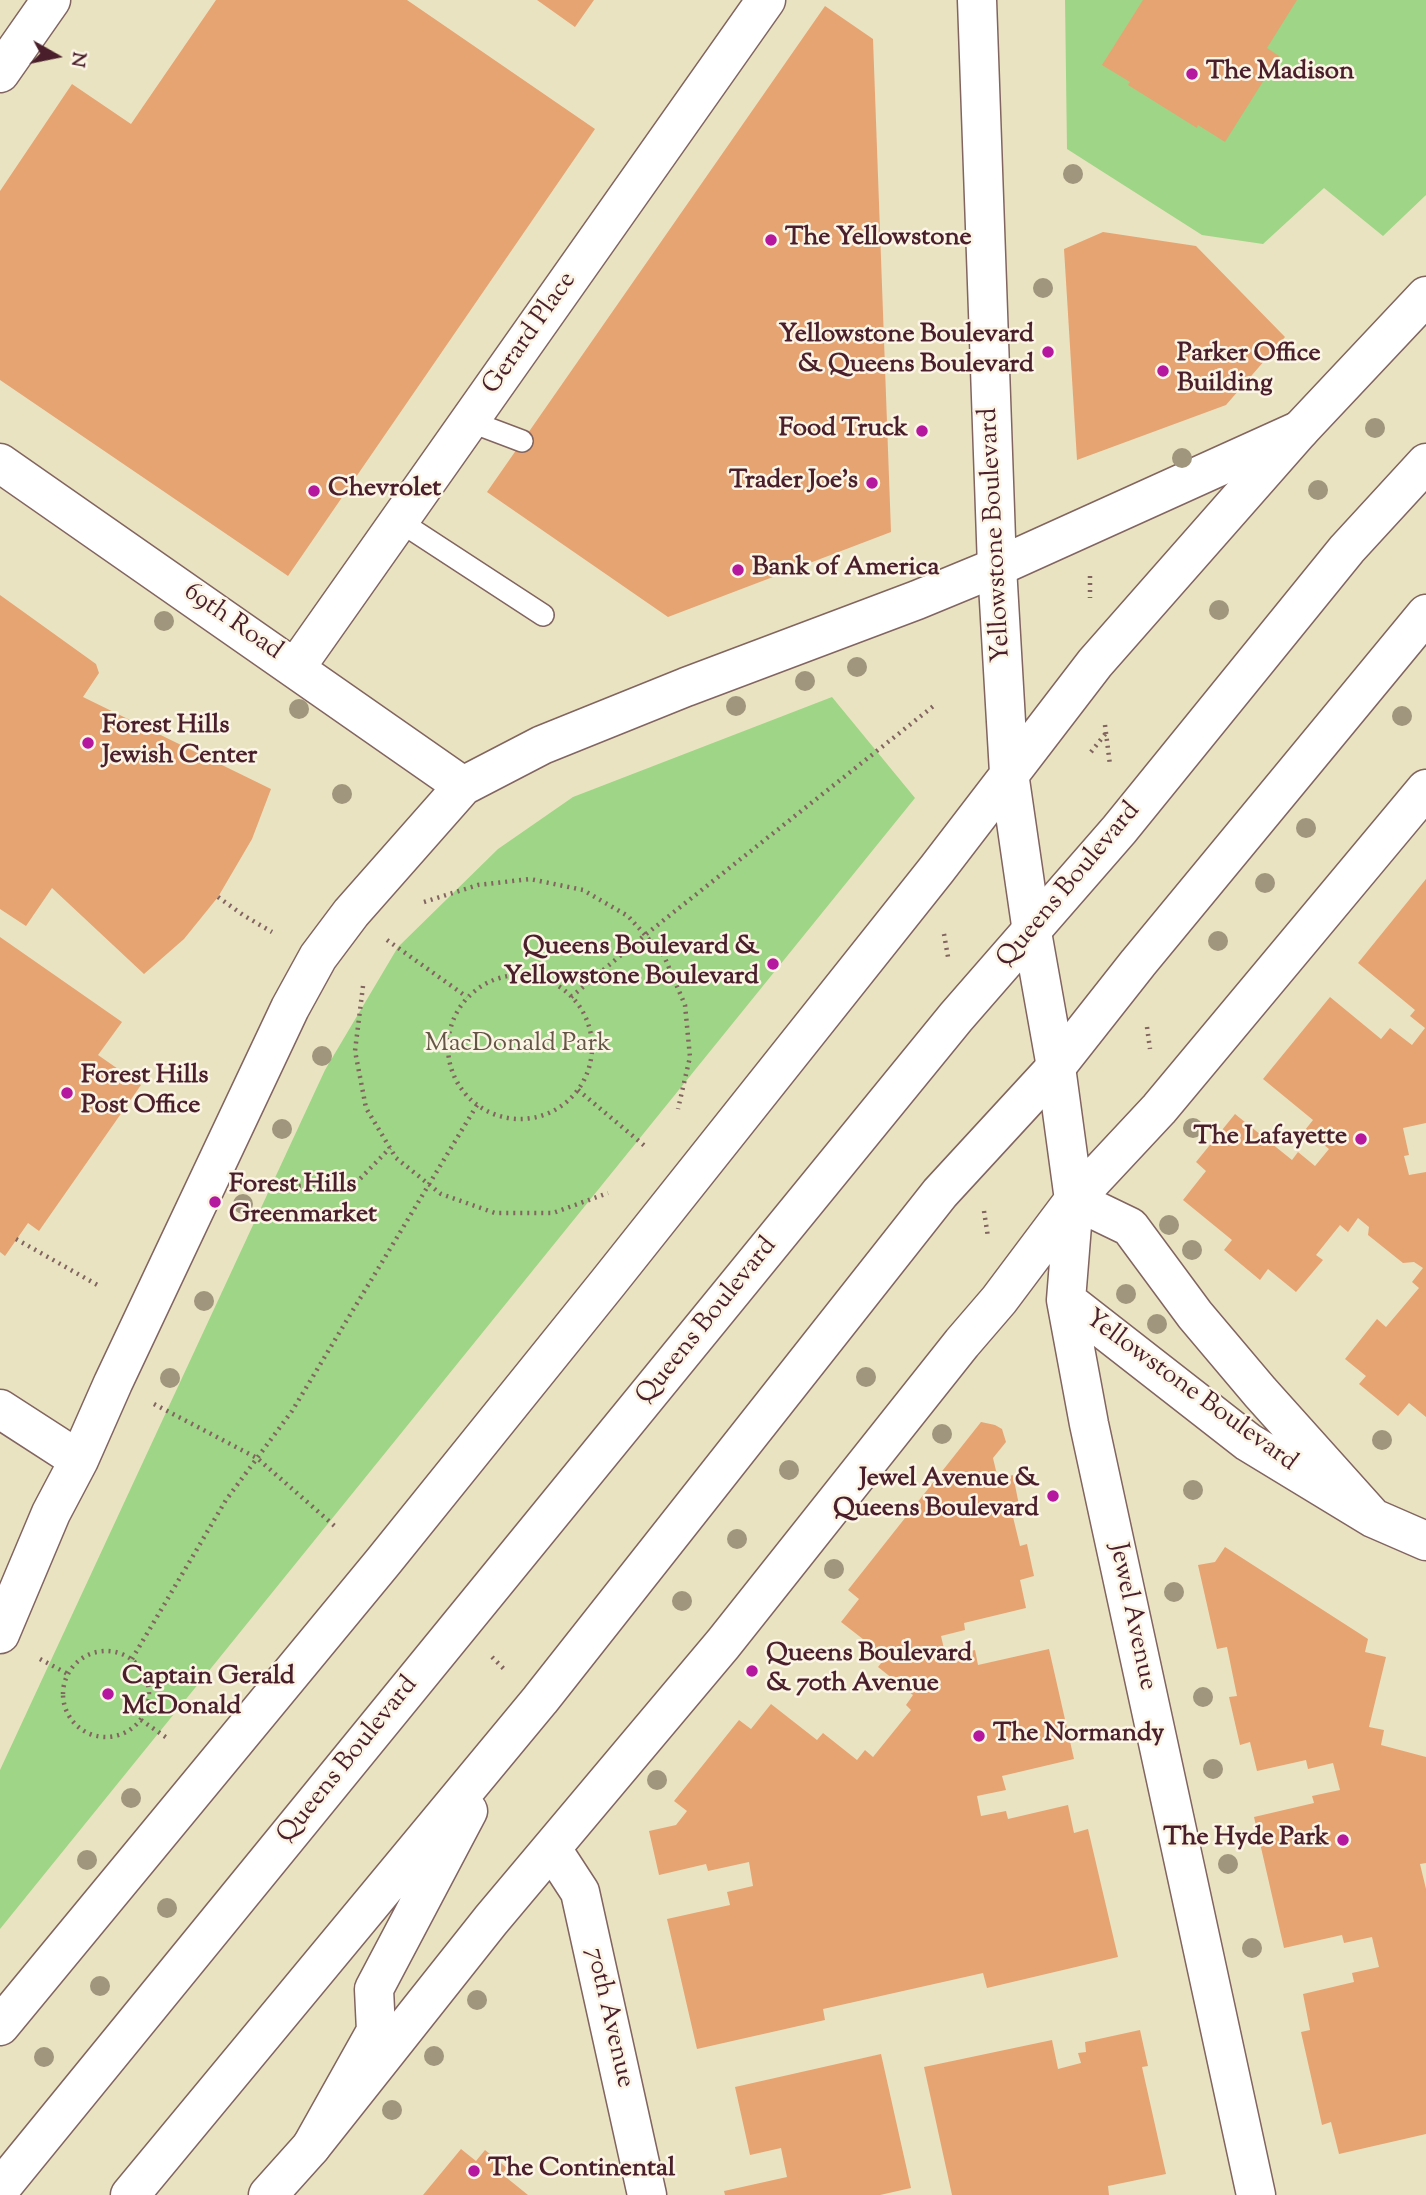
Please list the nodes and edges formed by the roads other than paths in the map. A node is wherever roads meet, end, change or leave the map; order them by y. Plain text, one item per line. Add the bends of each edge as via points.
1 (51, 0) edge
2 (766, 0) edge
3 (977, 0) edge
4 (0, 73) edge
5 (1426, 296) edge
6 (469, 421) junction
7 (1300, 430) junction
8 (522, 442) dead end
9 (0, 463) edge
10 (1426, 463) edge
11 (399, 521) junction
12 (997, 567) junction
13 (1426, 614) edge
14 (543, 615) dead end
15 (296, 667) junction
16 (1009, 772) junction
17 (463, 786) junction
18 (1426, 789) edge
19 (1032, 932) junction
20 (1056, 1066) junction
21 (1074, 1200) junction
22 (1066, 1300) junction
23 (0, 1409) edge
24 (79, 1460) junction
25 (1373, 1518) junction
26 (1426, 1541) edge
27 (0, 1634) edge
28 (506, 1740) junction
29 (552, 1849) junction
30 (0, 2026) edge
31 (311, 2147) junction
32 (0, 2189) edge
33 (130, 2195) edge
34 (268, 2195) edge
35 (647, 2195) edge
36 (1256, 2195) edge

1 - 4 street
2 - 6 street, Gerard Place
3 - 12 street, Yellowstone Boulevard
5 - 7 street
6 - 8 lane
6 - 11 street, Gerard Place
7 - 12 street
7 - 16 street via 1095,663
9 - 15 street, 69th Road
10 - 19 street, Queens Boulevard via 1347,549
11 - 14 lane
11 - 15 street, Gerard Place
12 - 16 street, Yellowstone Boulevard
12 - 17 street via 542,745
13 - 20 street
15 - 17 street, 69th Road
16 - 19 street, Yellowstone Boulevard
16 - 30 street via 937,869 383,1562
17 - 24 street via 318,957
18 - 21 street via 1159,1109
19 - 20 street, Yellowstone Boulevard
19 - 32 street, Queens Boulevard via 948,1028
20 - 21 street, Yellowstone Boulevard
20 - 28 street via 940,1193
21 - 22 street, Jewel Avenue
21 - 25 street via 1130,1227 1195,1315
21 - 29 street via 723,1644
22 - 25 street, Yellowstone Boulevard via 1248,1442
22 - 36 street, Jewel Avenue
23 - 24 street
24 - 27 street via 51,1513
25 - 26 street, Yellowstone Boulevard
28 - 31 street via 374,1989 376,2031
28 - 33 street
29 - 31 street
29 - 35 street, 70th Avenue via 580,1892
31 - 34 street

